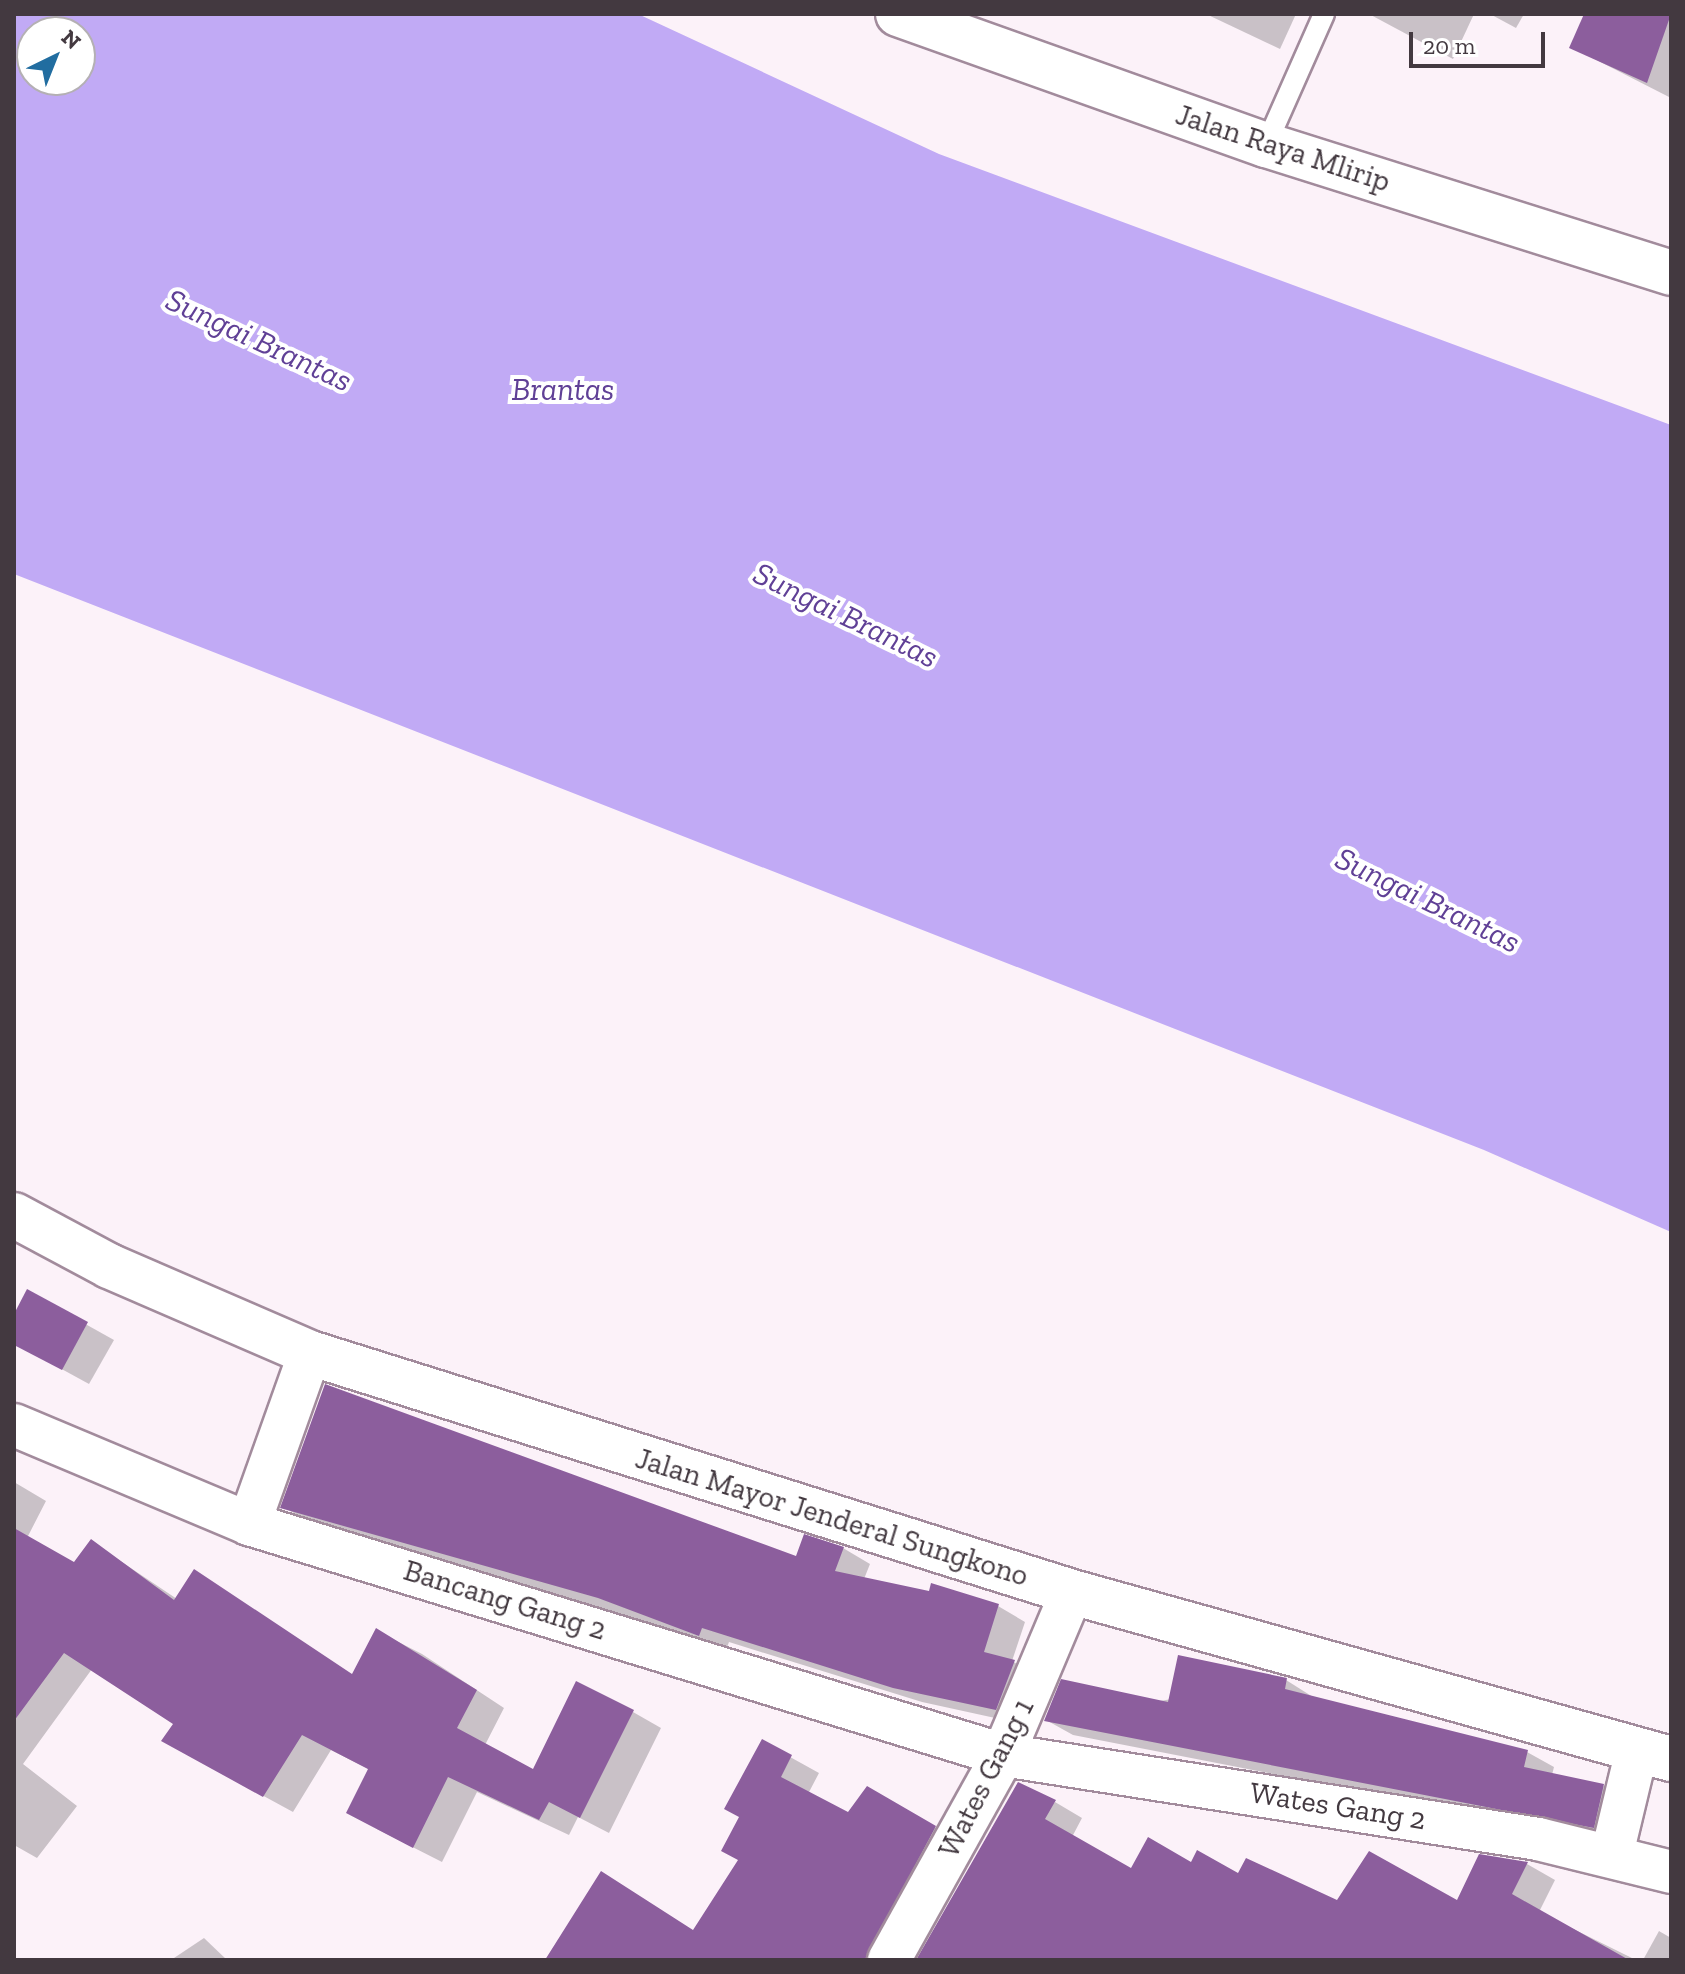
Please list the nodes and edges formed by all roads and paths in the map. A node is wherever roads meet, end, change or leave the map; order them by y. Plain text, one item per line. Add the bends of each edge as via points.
1 (898, 14) edge
2 (1324, 14) edge
3 (1266, 145) junction
4 (1671, 273) edge
5 (14, 1215) edge
6 (310, 1353) junction
7 (14, 1425) edge
8 (249, 1524) junction
9 (1072, 1592) junction
10 (1654, 1754) edge
11 (1003, 1755) junction
12 (1612, 1854) junction
13 (1671, 1872) edge
14 (889, 1960) edge

1 - 3 main road, Jalan Raya Mlirip
2 - 3 lane
3 - 4 main road, Jalan Raya Mlirip
5 - 6 main road, Jalan Mayor Jenderal Sungkono via 109,1266
6 - 8 street
6 - 9 main road, Jalan Mayor Jenderal Sungkono
7 - 8 street, Bancang Gang 2
8 - 11 street, Bancang Gang 2
9 - 10 main road, Jalan Mayor Jenderal Sungkono
9 - 11 street, Wates Gang 1
10 - 12 street
11 - 12 street, Wates Gang 2
11 - 14 street, Wates Gang 1
12 - 13 street, Wates Gang 2

